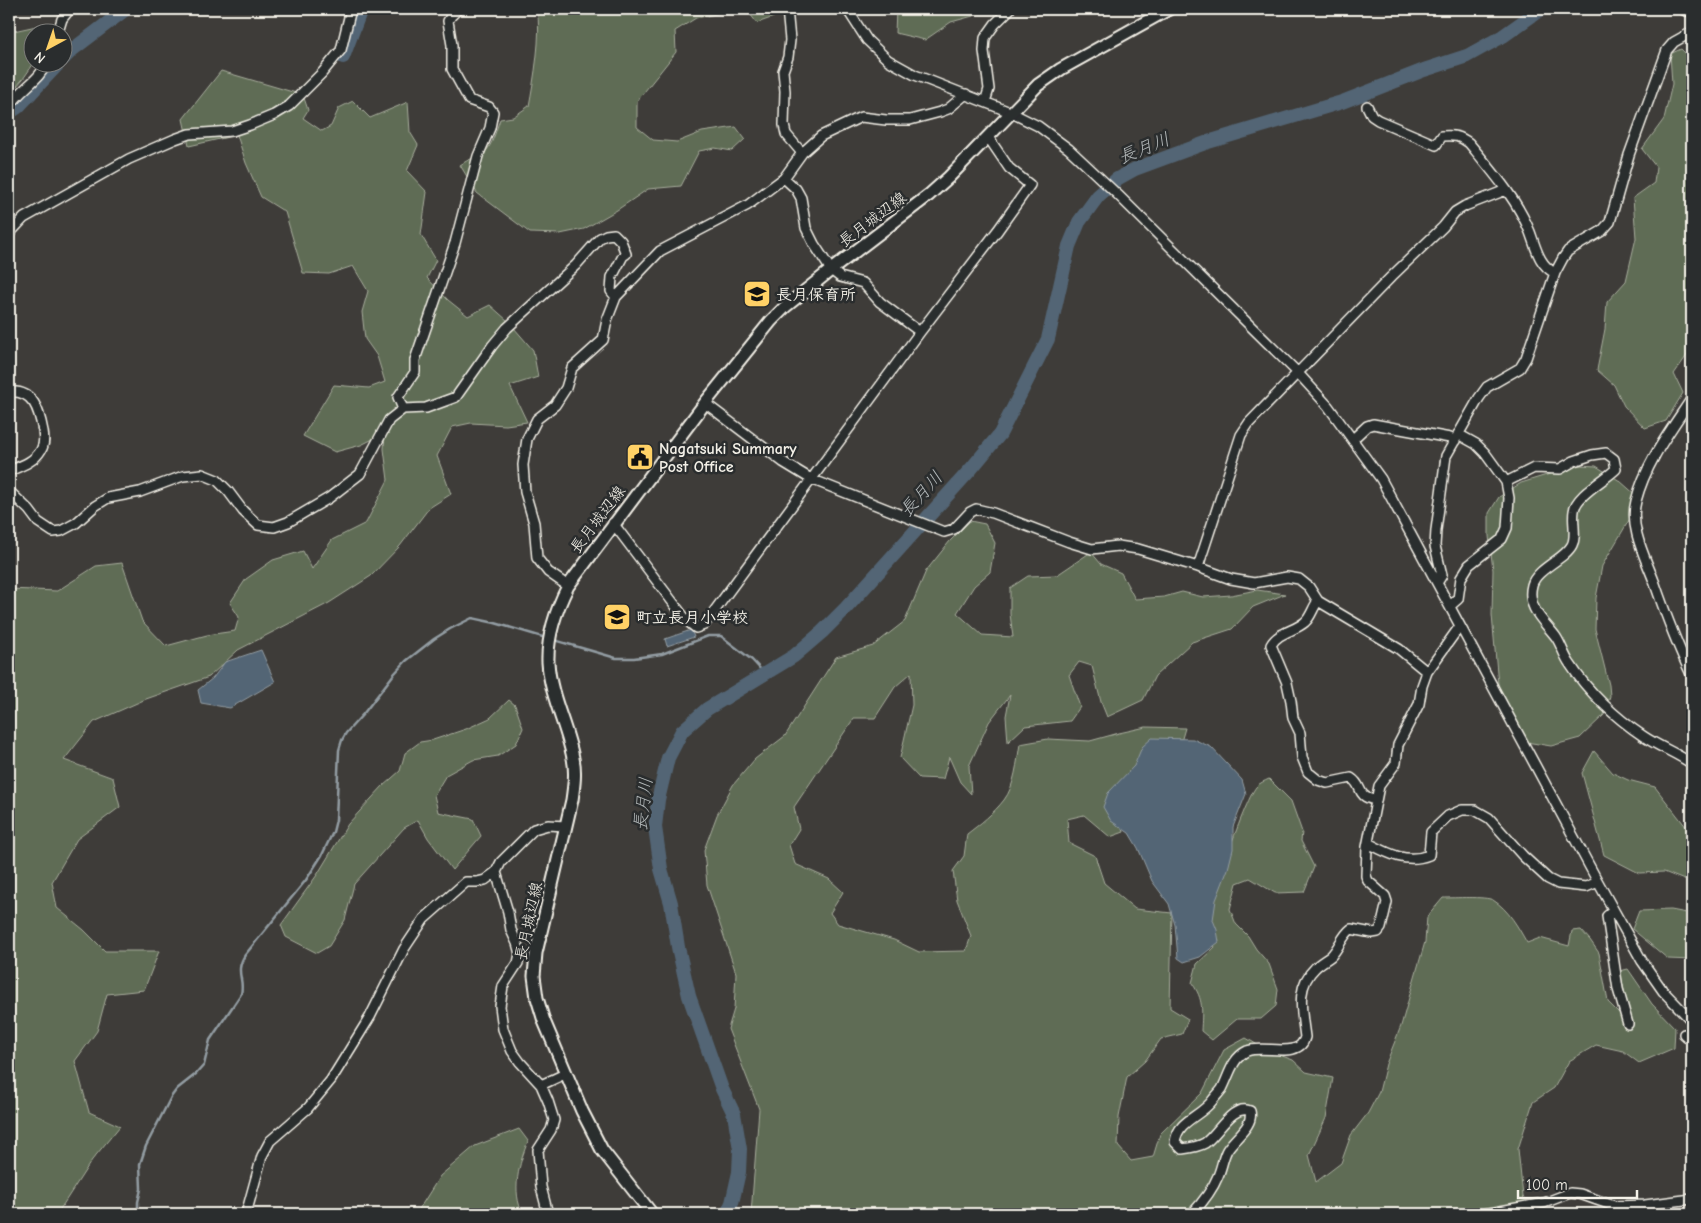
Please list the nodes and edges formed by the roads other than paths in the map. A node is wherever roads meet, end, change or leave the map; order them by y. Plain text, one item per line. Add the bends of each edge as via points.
1 (70, 9) edge
2 (351, 9) edge
3 (458, 9) edge
4 (787, 9) edge
5 (847, 9) edge
6 (1010, 9) edge
7 (1169, 9) edge
8 (1685, 9) edge
9 (1692, 11) edge
10 (61, 22) edge
11 (1692, 32) edge
12 (41, 72) edge
13 (966, 94) junction
14 (985, 102) junction
15 (1367, 106) dead end
16 (9, 108) edge
17 (1010, 112) junction
18 (988, 137) junction
19 (802, 153) junction
20 (784, 178) junction
21 (1506, 190) junction
22 (9, 234) edge
23 (832, 270) junction
24 (1555, 274) junction
25 (616, 297) junction
26 (920, 332) junction
27 (1297, 372) junction
28 (9, 392) edge
29 (1692, 398) edge
30 (705, 403) junction
31 (403, 409) junction
32 (1456, 438) junction
33 (1353, 439) junction
34 (9, 472) edge
35 (811, 479) junction
36 (1506, 482) junction
37 (9, 492) edge
38 (613, 523) junction
39 (1198, 567) junction
40 (1437, 582) junction
41 (568, 586) junction
42 (1318, 601) junction
43 (1450, 606) junction
44 (1460, 626) junction
45 (1427, 672) junction
46 (1692, 676) edge
47 (1692, 764) edge
48 (1375, 800) junction
49 (566, 826) junction
50 (1368, 843) junction
51 (496, 872) junction
52 (1598, 882) junction
53 (1613, 911) junction
54 (1692, 1021) edge
55 (1628, 1024) dead end
56 (1684, 1034) dead end
57 (1692, 1041) edge
58 (567, 1073) junction
59 (541, 1085) junction
60 (1692, 1199) edge
61 (246, 1214) edge
62 (548, 1214) edge
63 (652, 1214) edge
64 (1192, 1214) edge
65 (1484, 1214) edge

1 - 10 street
2 - 22 street via 341,50 289,106 232,131 189,134 129,159 24,218
3 - 31 street via 448,21 452,69 469,100 493,112 455,243 415,360 415,372 398,397
4 - 19 street via 790,40 784,71 784,125 786,134
5 - 13 street via 867,40 888,60 915,75
6 - 14 street via 985,38 989,89
7 - 17 main road, 長月城辺線 via 1061,69 1038,85
8 - 9 main road
11 - 24 street via 1667,50 1629,155 1610,222 1602,231 1568,251
12 - 16 street
13 - 14 street
13 - 19 street via 948,109 910,120 861,117 821,136
14 - 17 street
15 - 21 street via 1378,120 1436,145 1442,136 1462,138
17 - 18 main road, 長月城辺線
17 - 27 street via 1038,126 1069,149
18 - 23 main road, 長月城辺線 via 929,195
18 - 26 street via 1009,168 1030,184
19 - 20 street
20 - 23 street via 801,198 806,228
20 - 25 street via 748,205 660,251
21 - 24 street via 1525,221 1541,261
21 - 27 street via 1455,212
23 - 26 street via 840,277 862,283 880,302
23 - 30 main road, 長月城辺線 via 771,321
24 - 32 street via 1520,368 1488,387
25 - 31 street via 611,290 612,277 626,254 614,234 600,238 576,265 507,328 456,397 426,408
25 - 41 street via 603,340 572,368 561,397 537,419 527,439 524,456 525,492 534,523 537,558 548,572
26 - 35 street
27 - 33 street
27 - 39 street via 1241,435
28 - 34 street via 23,392 34,402 44,441 32,461
29 - 46 street via 1646,472 1634,516 1642,550
30 - 35 street via 782,462
30 - 38 main road, 長月城辺線
31 - 37 street via 389,420 360,474 329,498 274,527 258,525 217,480 202,474 183,476 140,492 108,498 76,524 52,532
32 - 33 street via 1374,424
32 - 36 street via 1476,444
32 - 40 street via 1446,456 1436,530 1435,546 1442,575
33 - 40 street via 1381,479
35 - 38 street via 704,625 696,628 687,621
35 - 39 street via 944,532 954,528 976,509 993,512 1092,549 1118,546 1138,549
36 - 43 street via 1509,498 1507,528 1502,540 1469,565 1461,578 1458,599
36 - 47 street via 1534,468 1560,469 1592,455 1606,453 1614,459 1616,469 1576,504 1573,544 1533,582 1530,596 1542,622 1555,636 1569,664 1597,698 1643,736
38 - 41 main road, 長月城辺線
39 - 42 street via 1254,584 1288,577 1299,579
40 - 43 street
41 - 49 main road, 長月城辺線 via 554,619 548,646 551,684 574,759 575,781
42 - 45 street via 1399,649
42 - 48 street via 1308,620 1275,638 1271,645 1287,683 1293,718 1300,733 1302,757 1308,772 1318,780 1327,783 1351,778 1365,798
43 - 44 street
44 - 45 street
44 - 52 street
45 - 48 street via 1419,704 1398,745 1396,763 1379,786
48 - 50 street
49 - 51 street via 548,825 534,829 501,862
49 - 58 main road, 長月城辺線 via 536,953 534,976 544,1021
50 - 52 street via 1401,858 1422,857 1428,855 1430,832 1448,816 1462,810 1475,810 1490,818 1548,879 1558,884 1586,887
50 - 64 street via 1366,876 1388,902 1381,928 1372,933 1351,928 1338,947 1305,980 1301,994 1305,1037 1299,1048 1256,1048 1241,1054 1207,1108 1176,1133 1175,1142 1182,1149 1198,1146 1239,1110 1246,1109 1252,1116 1227,1150 1211,1192
51 - 59 street via 520,954 503,986 500,1006 503,1029 512,1051
51 - 61 street via 485,880 466,882 424,919 331,1080 308,1108 270,1141 262,1156
52 - 53 street
53 - 54 street via 1647,969
53 - 55 street via 1607,916 1612,960
56 - 57 street
58 - 59 street
58 - 63 main road, 長月城辺線 via 602,1150
59 - 62 street via 554,1120 538,1150 541,1187
60 - 65 street via 1614,1206 1570,1193 1544,1203

